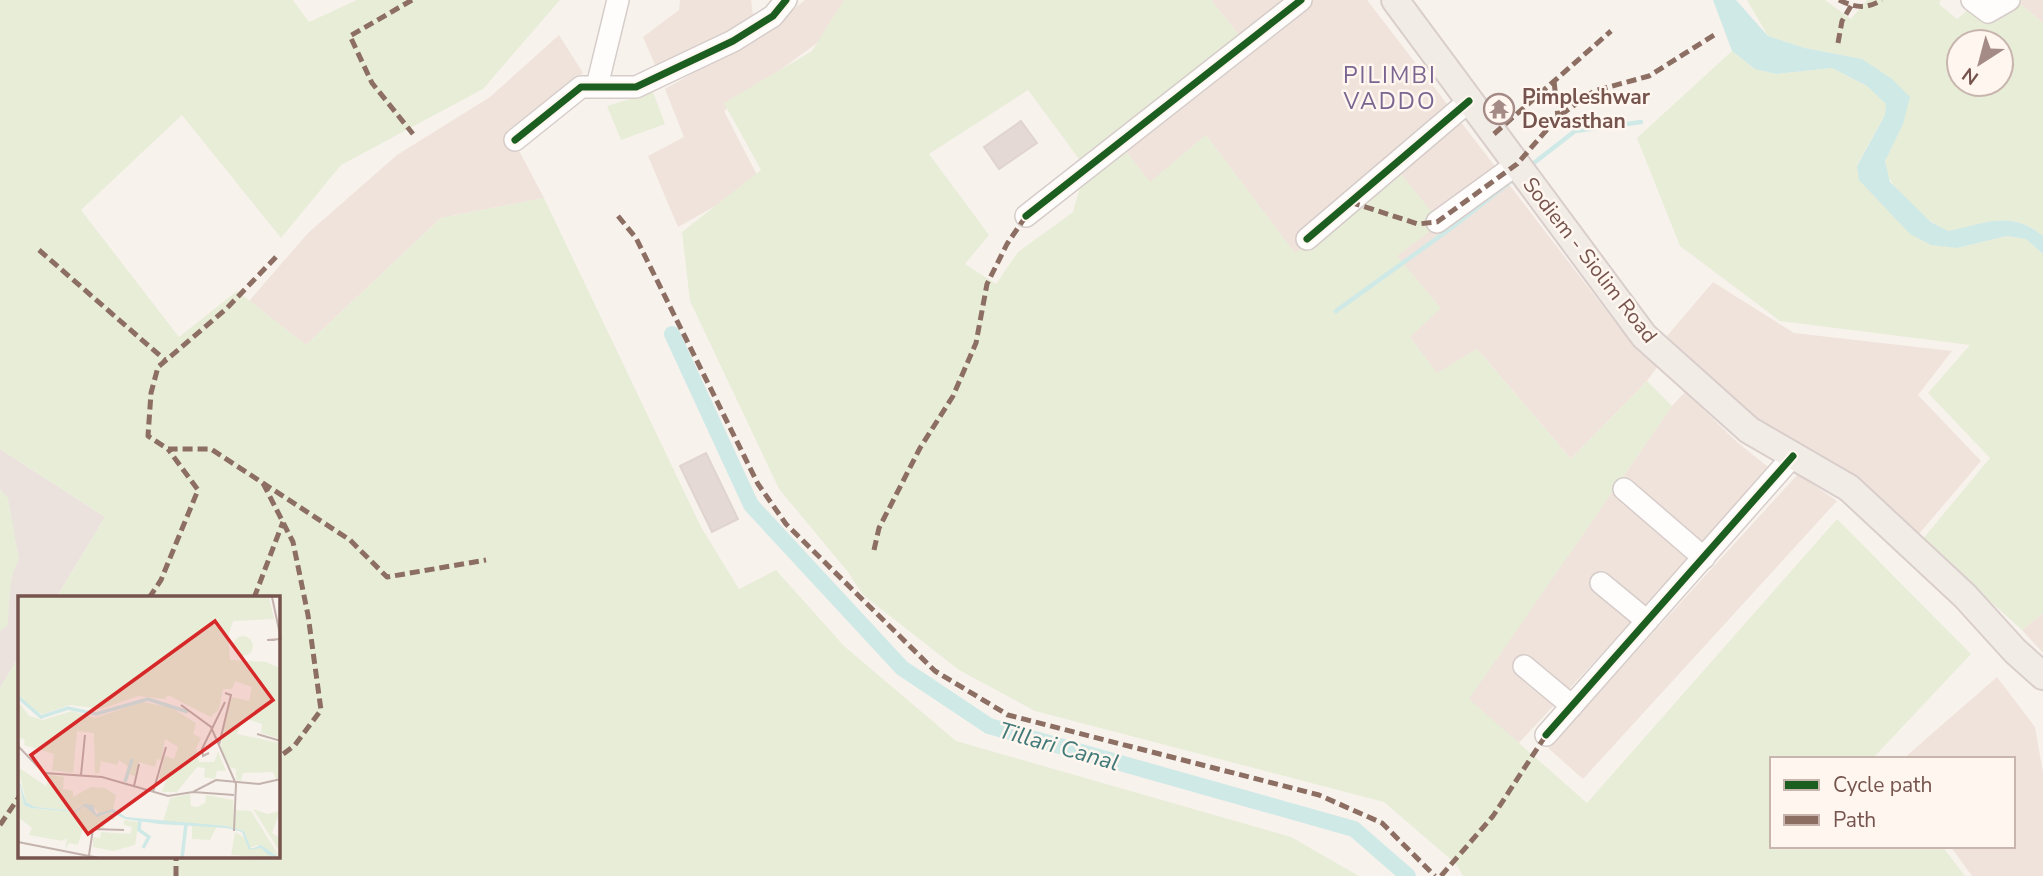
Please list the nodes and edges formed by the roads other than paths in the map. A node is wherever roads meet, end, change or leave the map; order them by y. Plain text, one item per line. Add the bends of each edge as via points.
1 (618, 0) edge
2 (786, 0) edge
3 (1301, 0) edge
4 (1395, 0) edge
5 (1972, 0) edge
6 (2009, 0) edge
7 (597, 86) junction
8 (1469, 101) junction
9 (515, 140) dead end
10 (1517, 164) junction
11 (1026, 216) dead end
12 (1437, 222) dead end
13 (1307, 239) dead end
14 (1793, 456) junction
15 (1624, 489) dead end
16 (1704, 558) junction
17 (1601, 583) dead end
18 (1647, 621) junction
19 (1524, 666) dead end
20 (2043, 676) edge
21 (1572, 706) junction
22 (1546, 735) dead end

1 - 7 street
2 - 7 street via 774,16 733,41 636,87
3 - 11 street
4 - 8 main road, Sodiem - Siolim Road
5 - 6 street via 1988,12
7 - 9 street via 581,87
8 - 10 main road, Sodiem - Siolim Road
8 - 13 street
10 - 12 street
10 - 14 main road, Sodiem - Siolim Road via 1644,336 1749,430
14 - 16 street
14 - 20 main road, Sodiem - Siolim Road via 1849,488
15 - 16 street
16 - 18 street
17 - 18 street
18 - 21 street
19 - 21 street
21 - 22 street

